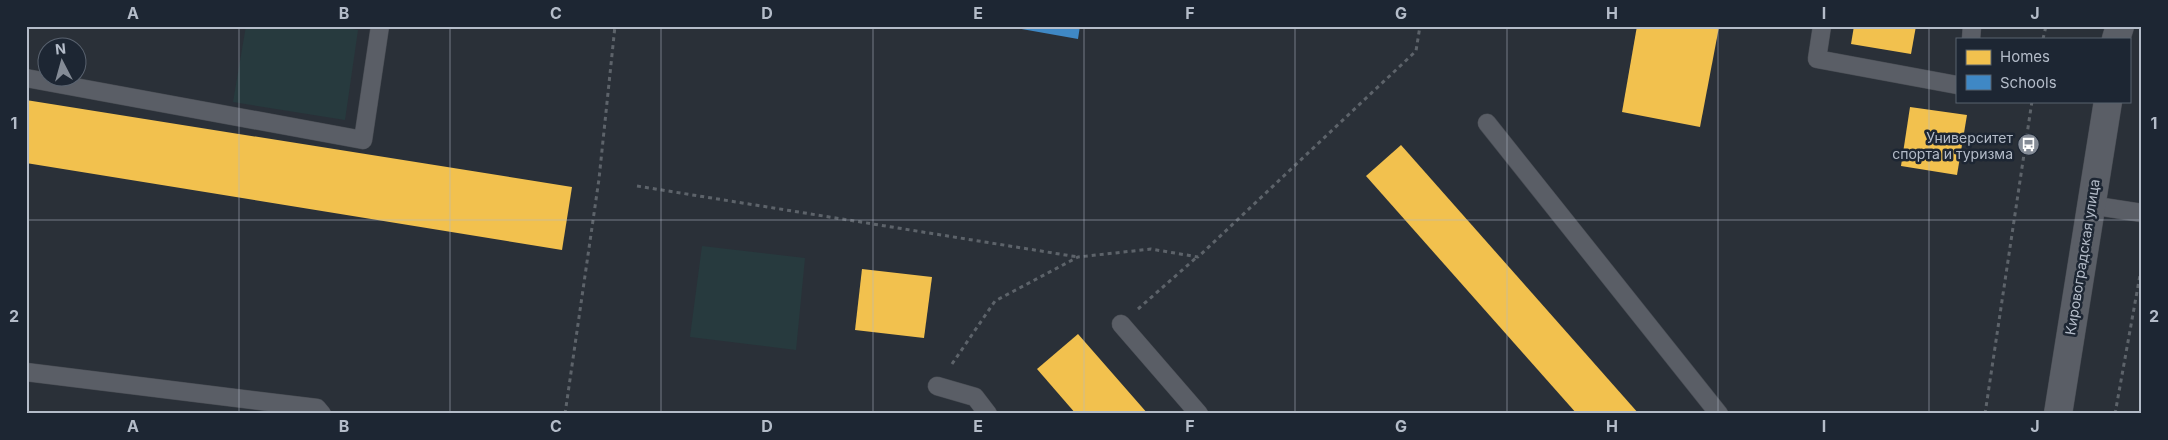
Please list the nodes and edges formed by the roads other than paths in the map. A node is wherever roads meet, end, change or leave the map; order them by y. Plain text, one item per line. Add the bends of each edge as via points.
1 (380, 26) edge
2 (1822, 26) edge
3 (26, 78) edge
4 (1956, 85) edge
5 (2108, 102) edge
6 (1487, 123) dead end
7 (2090, 205) junction
8 (2142, 213) edge
9 (1121, 324) road end
10 (26, 372) edge
11 (937, 386) road end
12 (322, 414) edge
13 (988, 414) edge
14 (1199, 414) edge
15 (1719, 414) edge
16 (2058, 414) edge

1 - 3 lane via 363,140
2 - 4 lane via 1817,59
5 - 7 street, Кировоградская улица
6 - 15 lane
7 - 8 lane
7 - 16 street, Кировоградская улица
9 - 14 lane
10 - 12 lane via 317,408
11 - 13 lane via 975,397

